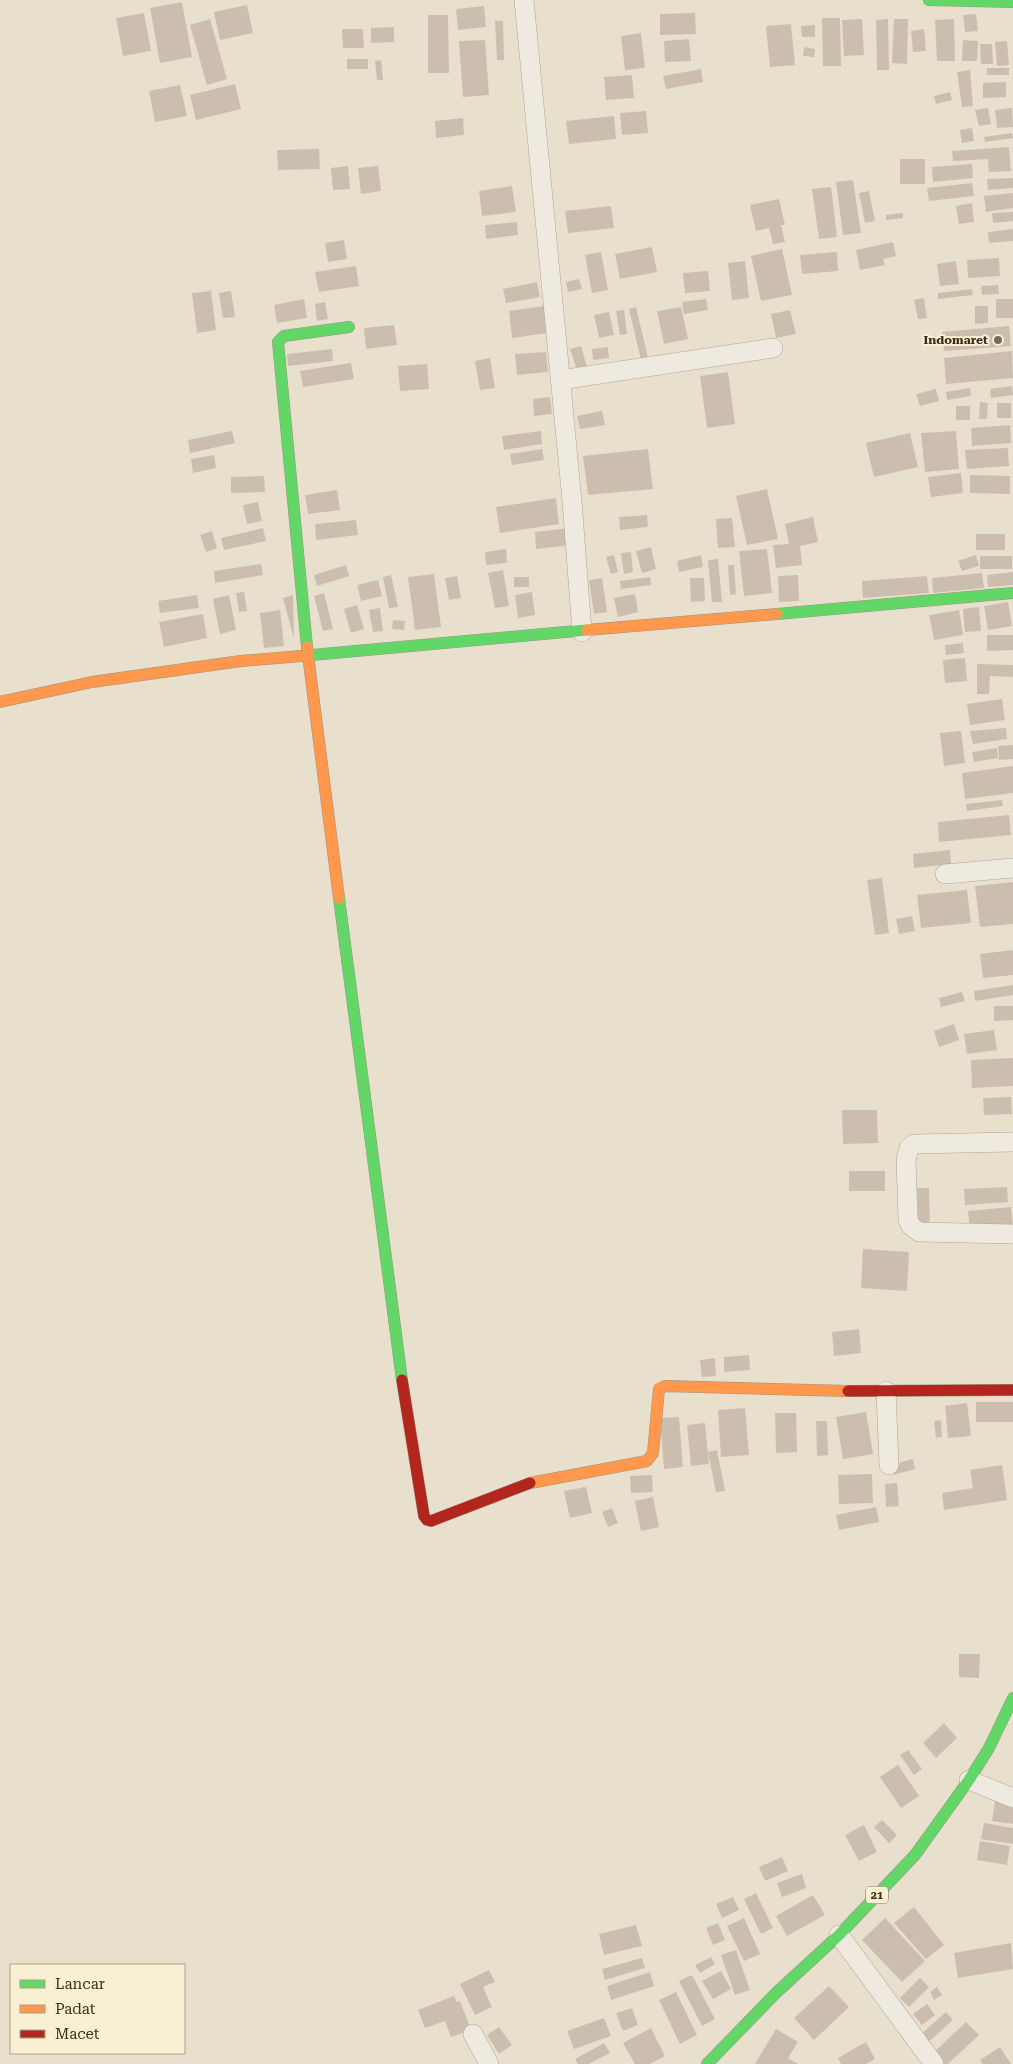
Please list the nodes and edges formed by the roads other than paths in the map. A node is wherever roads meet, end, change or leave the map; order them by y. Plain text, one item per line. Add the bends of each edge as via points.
1 (524, 0) edge
2 (930, 0) edge
3 (1013, 2) edge
4 (349, 327) dead end
5 (773, 348) dead end
6 (560, 380) junction
7 (1013, 593) edge
8 (582, 632) junction
9 (308, 656) junction
10 (0, 702) edge
11 (1013, 868) edge
12 (945, 874) dead end
13 (1013, 1142) edge
14 (1013, 1234) edge
15 (1013, 1390) edge
16 (886, 1391) junction
17 (889, 1465) dead end
18 (1013, 1698) edge
19 (970, 1780) junction
20 (1013, 1798) edge
21 (839, 1935) junction
22 (473, 2034) dead end
23 (489, 2064) edge
24 (707, 2064) edge
25 (934, 2064) edge

1 - 6 street
2 - 3 main road
4 - 9 main road via 284,336 278,342
5 - 6 street
6 - 8 street
7 - 8 main road
8 - 9 main road
9 - 10 main road via 241,661 92,682
9 - 16 main road via 406,1414 427,1520 432,1521 535,1481 647,1460 654,1453 659,1389 666,1386
11 - 12 street
13 - 14 street via 914,1144 909,1148 906,1159 908,1220 919,1232
15 - 16 main road
16 - 17 street
18 - 19 main road, 21
19 - 20 street
19 - 21 main road, 21 via 915,1855
21 - 24 main road, 21 via 776,1993
21 - 25 street
22 - 23 street

